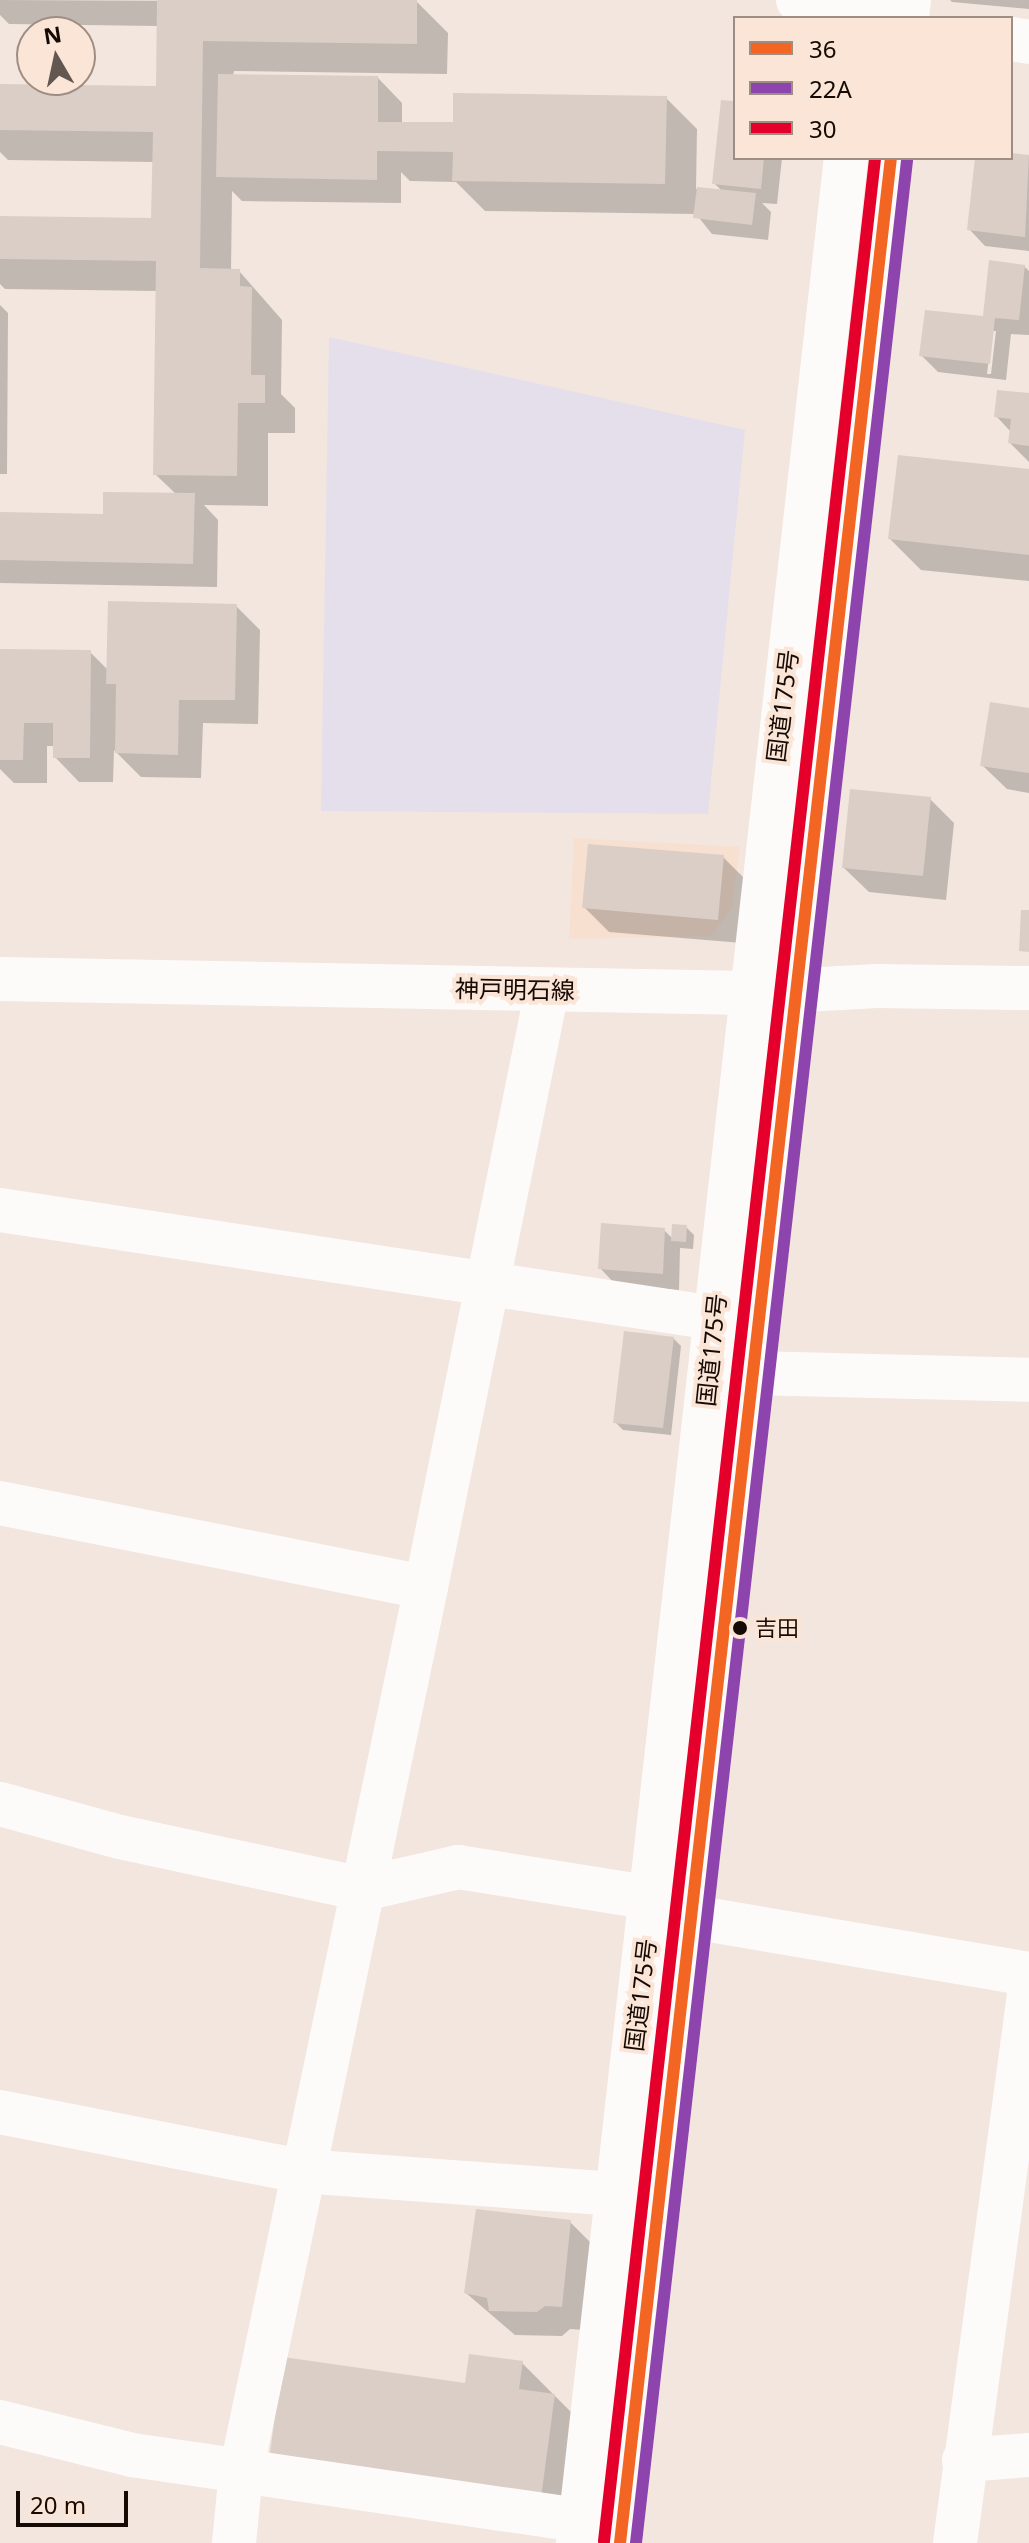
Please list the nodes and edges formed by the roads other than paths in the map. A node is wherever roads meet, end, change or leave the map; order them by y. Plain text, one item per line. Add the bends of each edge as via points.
1 (798, 0) edge
2 (867, 12) edge
3 (846, 160) edge
4 (891, 160) edge
5 (0, 979) edge
6 (1029, 988) edge
7 (547, 990) junction
8 (796, 992) junction
9 (749, 993) junction
10 (0, 1210) edge
11 (485, 1281) junction
12 (714, 1318) junction
13 (709, 1366) junction
14 (752, 1373) junction
15 (1029, 1380) edge
16 (0, 1503) edge
17 (426, 1587) junction
18 (0, 1804) edge
19 (363, 1889) junction
20 (651, 1898) junction
21 (692, 1917) junction
22 (1029, 1974) edge
23 (1029, 1995) edge
24 (0, 2112) edge
25 (302, 2171) junction
26 (617, 2194) junction
27 (0, 2422) edge
28 (1029, 2455) edge
29 (964, 2460) junction
30 (241, 2472) junction
31 (579, 2532) edge
32 (622, 2532) edge
33 (234, 2543) edge
34 (955, 2543) edge

1 - 2 main road
3 - 9 main road, 国道175号
4 - 8 main road, 国道175号
5 - 7 main road, 神戸明石線
6 - 8 main road, 神戸明石線 via 877,986
7 - 9 main road, 神戸明石線
7 - 11 main road
8 - 9 main road, 神戸明石線
8 - 14 main road, 国道175号
9 - 12 main road, 国道175号
10 - 11 main road
11 - 12 main road
11 - 17 main road
12 - 13 main road, 国道175号
13 - 14 main road
13 - 20 main road, 国道175号
14 - 15 main road
14 - 21 main road, 国道175号
16 - 17 main road
17 - 19 main road
18 - 19 main road via 120,1837
19 - 20 main road via 458,1867
19 - 25 main road
20 - 21 main road
20 - 26 main road, 国道175号
21 - 22 main road
21 - 32 main road, 国道175号
23 - 29 main road
24 - 25 main road
25 - 26 main road
25 - 30 main road
26 - 31 main road, 国道175号
27 - 30 main road via 132,2455
28 - 29 main road
29 - 34 main road
30 - 31 main road
30 - 33 main road
31 - 32 main road

